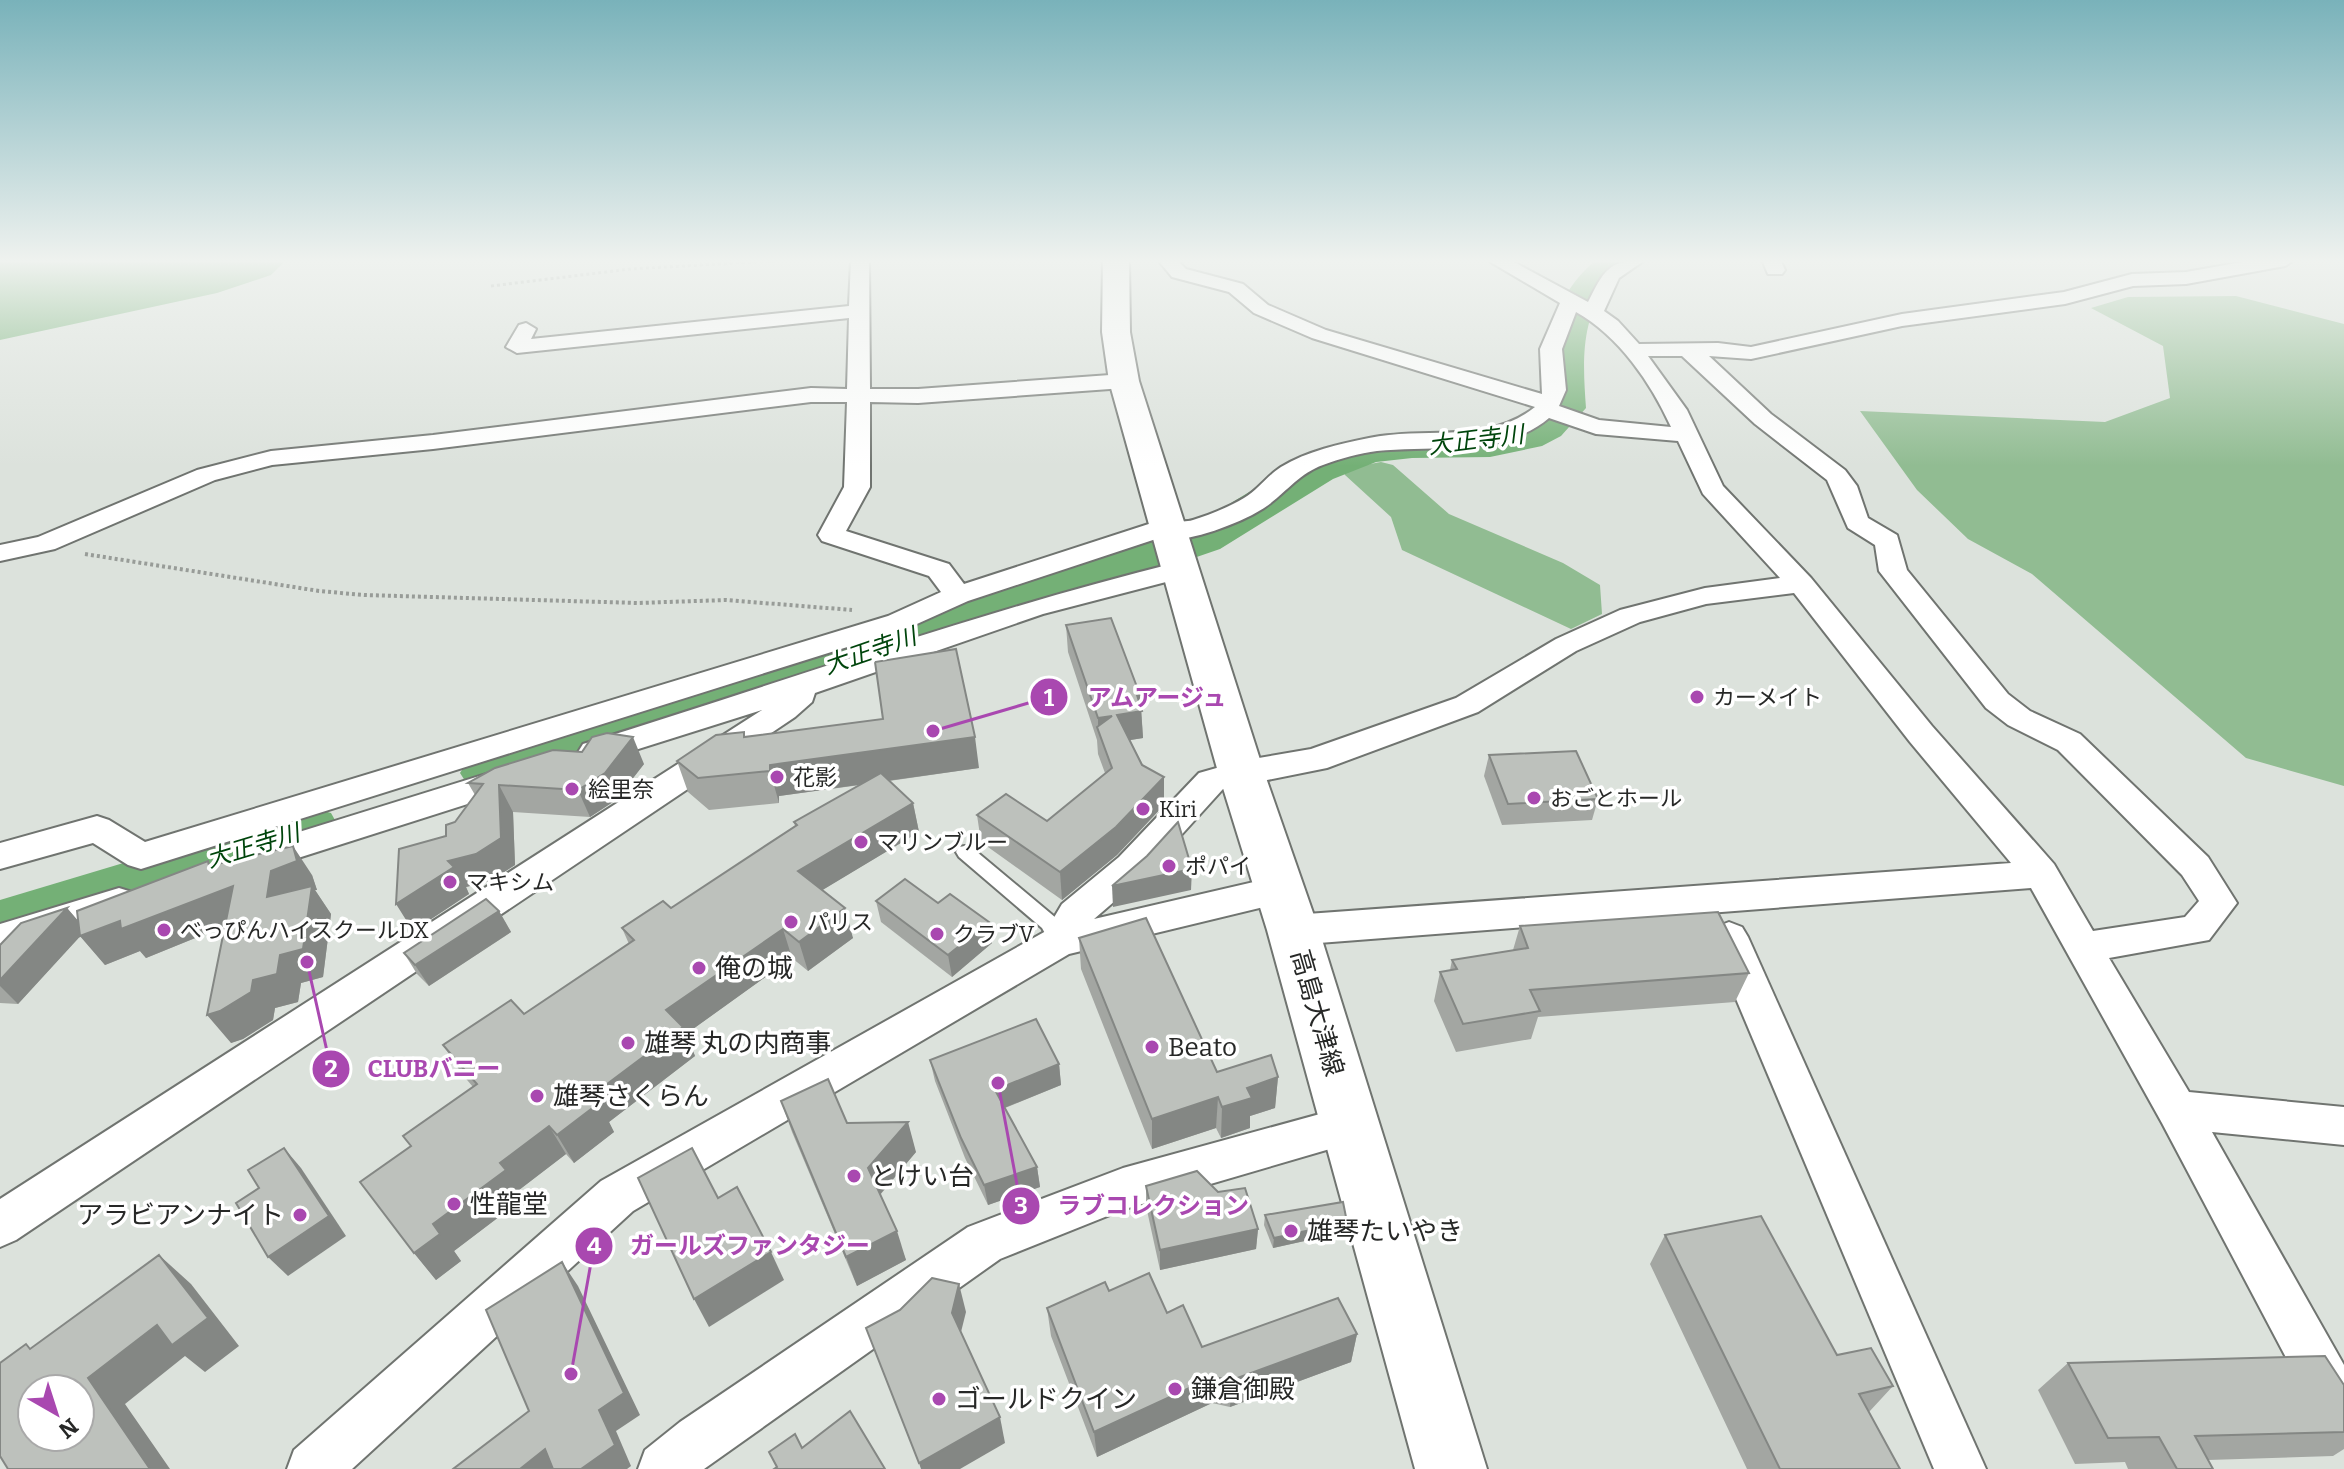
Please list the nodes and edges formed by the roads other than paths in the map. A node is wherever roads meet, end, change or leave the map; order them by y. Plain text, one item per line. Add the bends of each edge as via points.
1 (526, 329) dead end
2 (693, 329) edge
3 (860, 329) edge
4 (1116, 329) edge
5 (1306, 329) edge
6 (1566, 329) edge
7 (1614, 329) edge
8 (1720, 329) edge
9 (1863, 329) edge
10 (1686, 349) junction
11 (1718, 349) junction
12 (1634, 350) junction
13 (1124, 381) junction
14 (860, 395) junction
15 (1555, 410) junction
16 (1686, 435) junction
17 (1172, 545) junction
18 (0, 553) edge
19 (1801, 584) junction
20 (958, 595) junction
21 (816, 682) junction
22 (1241, 772) junction
23 (965, 852) dead end
24 (0, 856) edge
25 (221, 870) edge
26 (2041, 874) junction
27 (145, 894) edge
28 (1712, 897) junction
29 (1286, 910) junction
30 (0, 939) edge
31 (1059, 942) junction
32 (2085, 947) junction
33 (2177, 1110) junction
34 (1349, 1125) junction
35 (2344, 1126) edge
36 (0, 1225) edge
37 (2344, 1415) edge
38 (313, 1469) edge
39 (664, 1469) edge
40 (1451, 1469) edge
41 (1960, 1469) edge

1 - 2 street via 517,347
3 - 14 street
4 - 13 main road, 高島大津線
5 - 15 street
6 - 15 street via 1551,349
7 - 12 street
8 - 11 street
9 - 11 street via 1751,353
10 - 11 street
10 - 12 street
10 - 32 street via 1763,419 1836,475 1857,522 1888,541 1893,571 1997,701 2069,742 2195,866 2219,903 2196,930
12 - 16 street
13 - 14 street via 918,396
13 - 17 main road, 高島大津線
14 - 18 street via 811,395 271,458 206,475 46,543
14 - 20 street via 857,487 831,535 939,570
15 - 16 street via 1620,430
15 - 17 street via 1489,437 1373,444 1314,460 1288,473 1254,503
16 - 19 street via 1712,489
17 - 20 street
17 - 21 street via 1033,608
17 - 22 main road, 高島大津線
19 - 22 street via 1705,596 1630,616 1566,645 1467,705 1315,760
19 - 26 street
20 - 24 street via 898,622 141,856 97,829
21 - 25 street
21 - 36 street via 784,710
22 - 29 main road, 高島大津線
22 - 31 street via 1211,781 1132,866 1075,914
23 - 31 lane via 1049,923
26 - 28 street
26 - 32 street
27 - 30 street
28 - 29 street
28 - 41 street
29 - 31 street
29 - 34 main road, 高島大津線
31 - 38 street via 617,1196
32 - 33 street
33 - 35 street
33 - 37 street
34 - 39 street via 1123,1189 984,1243 698,1440
34 - 40 main road, 高島大津線

